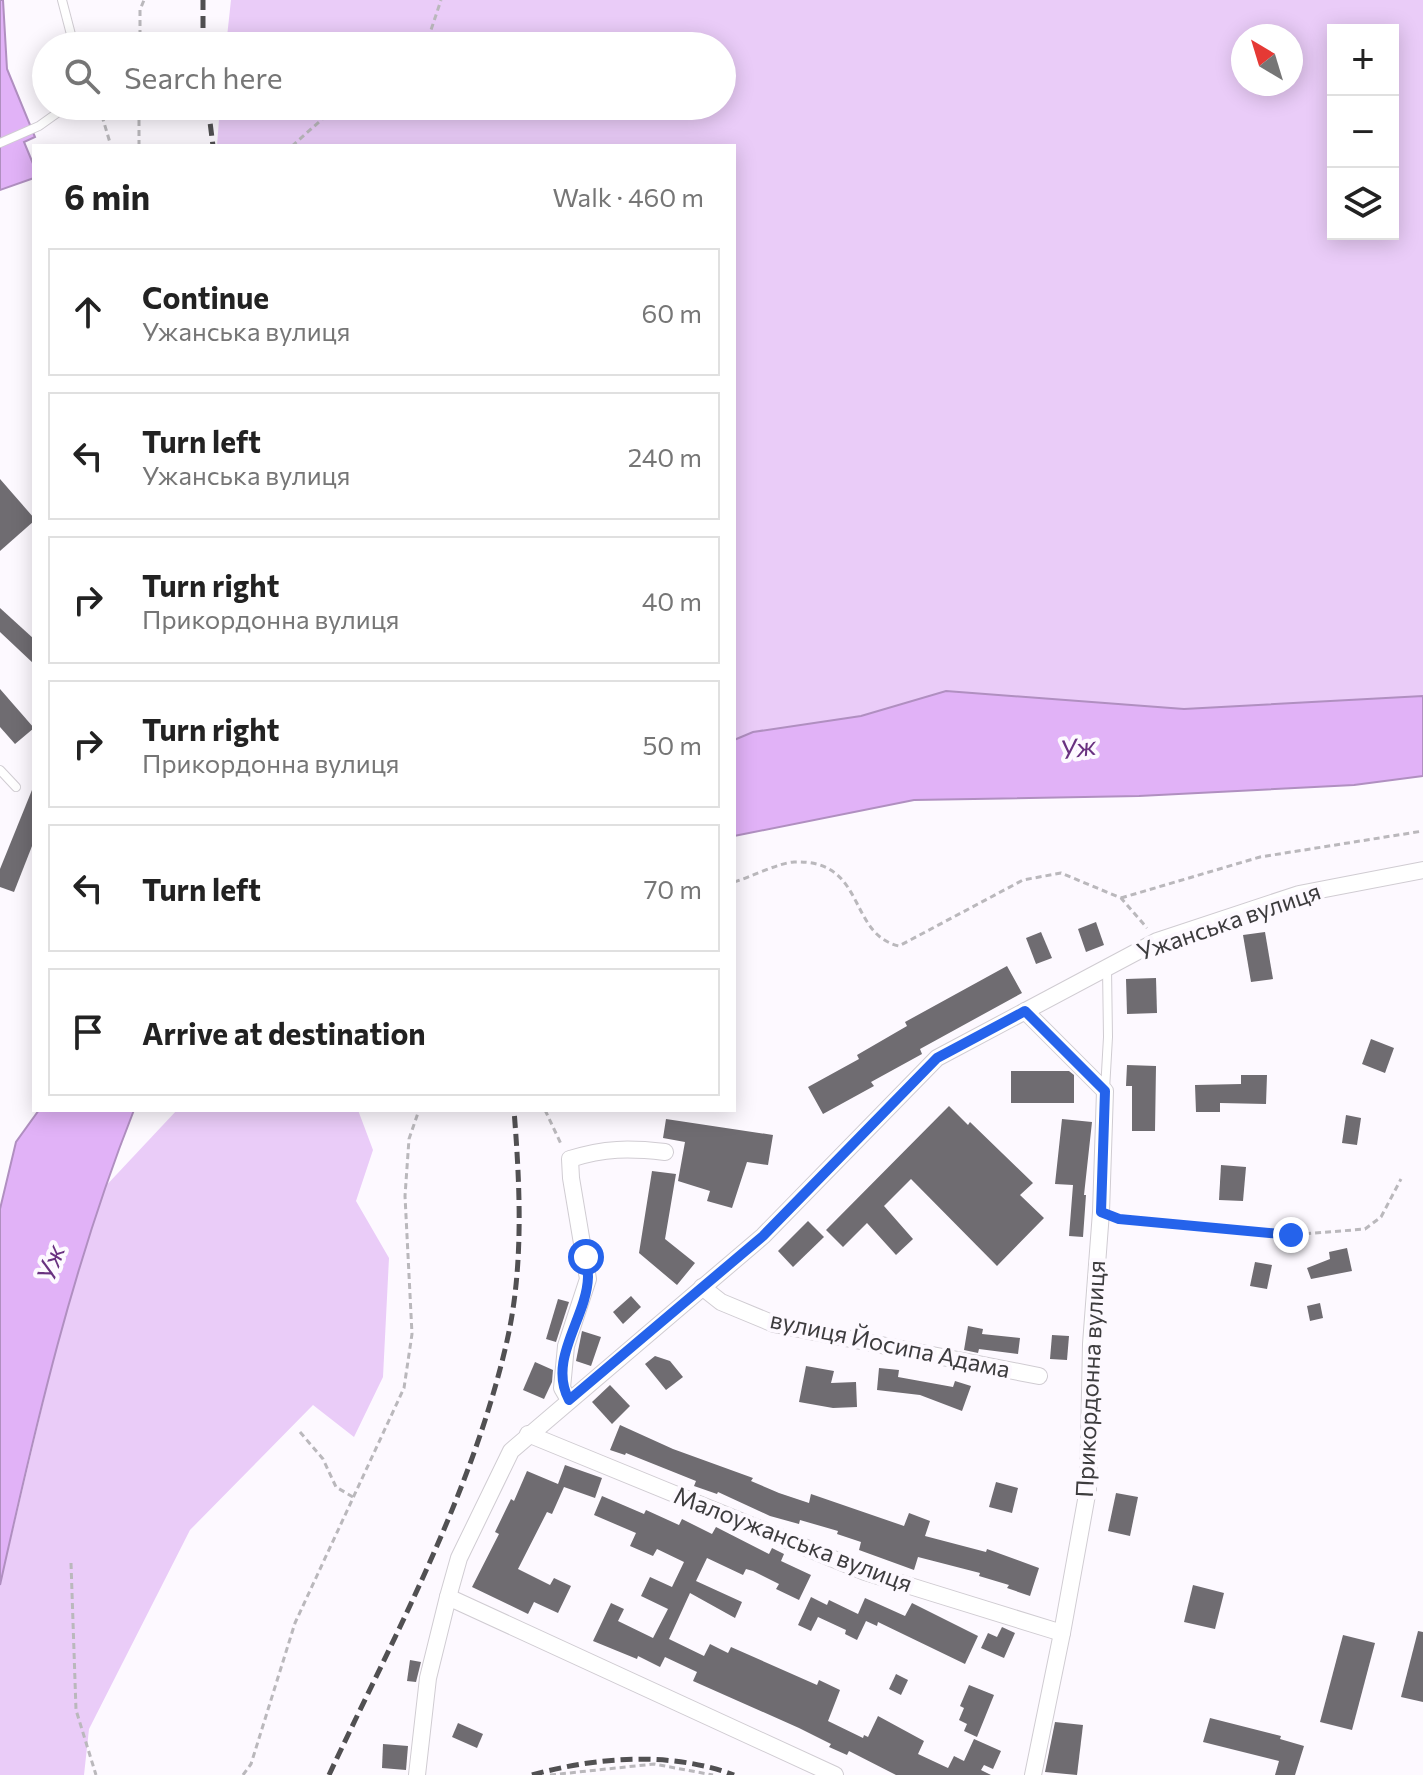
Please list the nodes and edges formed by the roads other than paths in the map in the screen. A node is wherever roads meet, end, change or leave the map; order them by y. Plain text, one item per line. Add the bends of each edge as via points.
1 (62, 0) edge
2 (70, 32) edge
3 (47, 120) edge
4 (0, 143) edge
5 (0, 770) edge
6 (16, 787) dead end
7 (1423, 870) edge
8 (1107, 966) junction
9 (1025, 1011) junction
10 (1105, 1091) junction
11 (665, 1152) dead end
12 (702, 1287) junction
13 (1039, 1376) dead end
14 (569, 1400) junction
15 (528, 1434) junction
16 (448, 1597) junction
17 (1062, 1633) junction
18 (417, 1775) edge
19 (835, 1775) edge
20 (1033, 1775) edge

1 - 2 lane
3 - 4 lane
5 - 6 lane
7 - 8 street, Ужанська вулиця via 1299,894 1157,941
8 - 9 street, Ужанська вулиця
8 - 10 lane
9 - 10 street
9 - 12 street, Ужанська вулиця via 937,1058 763,1236
10 - 17 street, Прикордонна вулиця via 1088,1489
11 - 14 street via 624,1148 570,1159 588,1279 566,1346 562,1388
12 - 13 street, вулиця Йосипа Адама via 721,1302 774,1324
12 - 14 street, Ужанська вулиця
14 - 15 street, Ужанська вулиця
15 - 16 street, Ужанська вулиця via 511,1451 459,1558
15 - 17 street, Малоужанська вулиця via 865,1572
16 - 18 street, Ужанська вулиця via 428,1678
16 - 19 street
17 - 20 street, Прикордонна вулиця

